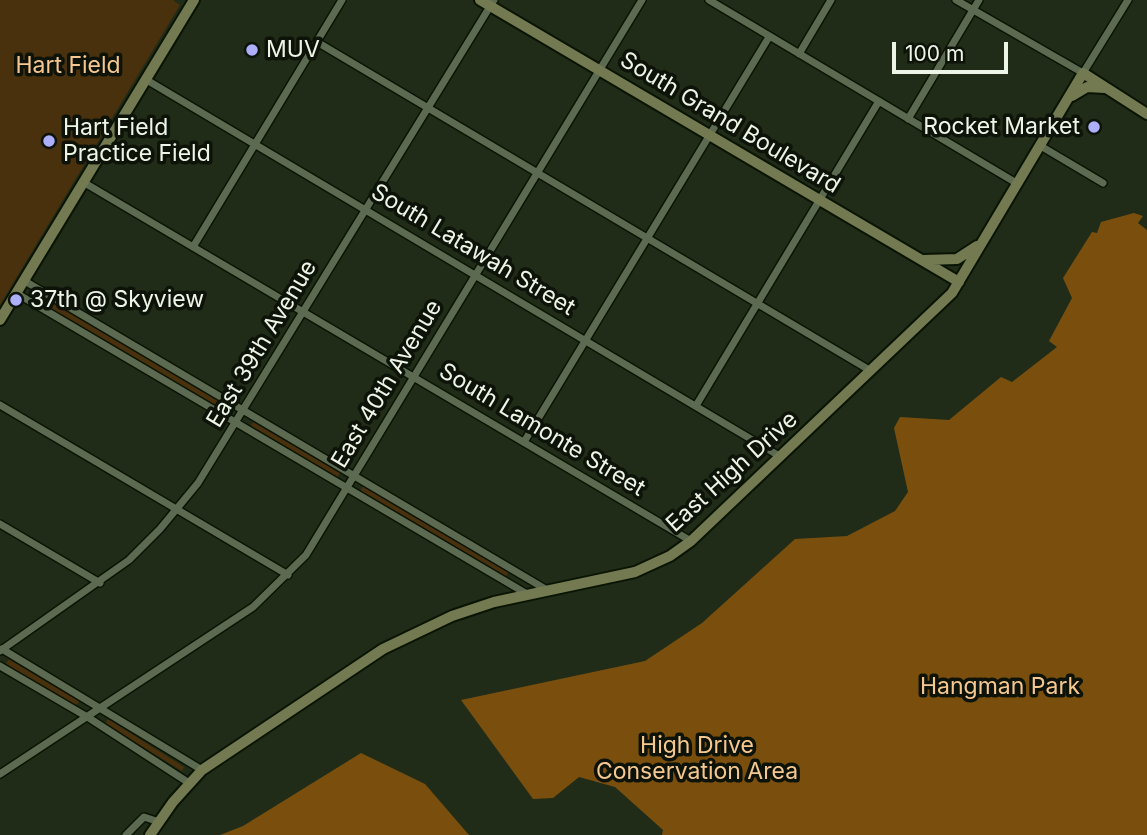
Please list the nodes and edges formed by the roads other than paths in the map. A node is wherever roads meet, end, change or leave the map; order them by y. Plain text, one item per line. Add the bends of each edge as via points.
1 (194, 0) edge
2 (342, 0) edge
3 (642, 0) edge
4 (709, 0) edge
5 (727, 0) edge
6 (831, 0) edge
7 (956, 0) edge
8 (979, 0) edge
9 (1128, 0) edge
10 (488, 2) edge
11 (722, 8) junction
12 (973, 10) junction
13 (769, 37) junction
14 (317, 42) junction
15 (799, 54) junction
16 (599, 70) junction
17 (1083, 73) junction
18 (145, 79) junction
19 (1105, 88) junction
20 (879, 101) junction
21 (1065, 102) junction
22 (428, 107) junction
23 (1147, 114) edge
24 (908, 119) junction
25 (709, 135) junction
26 (256, 144) junction
27 (1039, 145) junction
28 (537, 172) junction
29 (83, 182) junction
30 (1103, 183) dead end
31 (1018, 184) junction
32 (818, 200) junction
33 (366, 209) junction
34 (647, 238) junction
35 (985, 239) junction
36 (193, 247) junction
37 (921, 260) junction
38 (476, 274) junction
39 (23, 280) junction
40 (958, 282) junction
41 (16, 293) junction
42 (758, 302) junction
43 (304, 312) junction
44 (0, 320) edge
45 (586, 339) junction
46 (872, 370) junction
47 (413, 377) junction
48 (696, 404) junction
49 (0, 405) edge
50 (244, 411) junction
51 (237, 423) junction
52 (524, 442) junction
53 (781, 457) junction
54 (354, 476) junction
55 (347, 489) junction
56 (177, 509) junction
57 (0, 524) edge
58 (691, 541) junction
59 (288, 575) junction
60 (100, 583) junction
61 (548, 590) junction
62 (527, 594) junction
63 (1, 650) edge
64 (0, 666) edge
65 (101, 709) junction
66 (89, 718) junction
67 (202, 769) junction
68 (0, 774) edge
69 (189, 783) junction
70 (159, 822) junction
71 (126, 835) edge
72 (150, 835) edge

1 - 18 main road
2 - 14 street
3 - 16 street, East 40th Avenue
4 - 11 street
5 - 11 street
6 - 15 street
7 - 12 street
8 - 12 street
9 - 17 street
10 - 16 main road, South Grand Boulevard
10 - 22 street, East 39th Avenue
11 - 13 street
12 - 17 street
12 - 24 street
13 - 15 street
13 - 25 street
14 - 22 street
14 - 26 street
15 - 20 street
16 - 25 main road, South Grand Boulevard
16 - 28 street, East 40th Avenue
17 - 19 main road
17 - 21 main road, East High Drive
18 - 26 street, South Latawah Street
18 - 29 main road
19 - 21 main road via 1087,87
19 - 23 main road
20 - 24 street
20 - 32 street
21 - 27 main road, East High Drive
22 - 28 street
22 - 33 street, East 39th Avenue
24 - 31 street
25 - 32 main road, South Grand Boulevard
25 - 34 street
26 - 33 street, South Latawah Street
26 - 36 street
27 - 30 street
27 - 31 main road, East High Drive
28 - 34 street
28 - 38 street, East 40th Avenue
29 - 36 street, South Lamonte Street
29 - 39 main road
31 - 35 main road, East High Drive
32 - 37 main road, South Grand Boulevard
32 - 42 street
33 - 38 street, South Latawah Street
33 - 43 street, East 39th Avenue
34 - 42 street
34 - 45 street
35 - 37 main road via 957,259
35 - 40 main road, East High Drive
36 - 43 street, South Lamonte Street
37 - 40 main road, South Grand Boulevard
38 - 45 street, South Latawah Street
38 - 47 street, East 40th Avenue
39 - 41 main road
39 - 50 street
40 - 46 main road, East High Drive via 943,303
41 - 44 main road
41 - 51 street
42 - 46 street
42 - 48 street
43 - 47 street, South Lamonte Street
43 - 50 street, East 39th Avenue
45 - 48 street, South Latawah Street
45 - 52 street
46 - 53 main road, East High Drive
47 - 52 street, South Lamonte Street
47 - 54 street, East 40th Avenue
48 - 53 street, South Latawah Street
49 - 56 street
50 - 51 street, East 39th Avenue
50 - 54 street
51 - 55 street
51 - 56 street, East 39th Avenue
52 - 58 street, South Lamonte Street
53 - 58 main road, East High Drive
54 - 55 street, East 40th Avenue
54 - 61 street
55 - 59 street, East 40th Avenue via 306,555
55 - 62 street
56 - 59 street
56 - 60 street, East 39th Avenue
57 - 60 street
58 - 61 main road, East High Drive via 635,572
59 - 65 street, East 40th Avenue via 253,607
60 - 63 street, East 39th Avenue
61 - 62 main road, East High Drive
62 - 67 main road, East High Drive via 452,616 383,649
63 - 65 street
64 - 66 street
65 - 66 street, East 40th Avenue
65 - 67 street
66 - 68 street, East 40th Avenue
66 - 69 street
67 - 69 main road, East High Drive
69 - 70 main road, East High Drive
70 - 71 street via 144,817
70 - 72 main road, East High Drive

